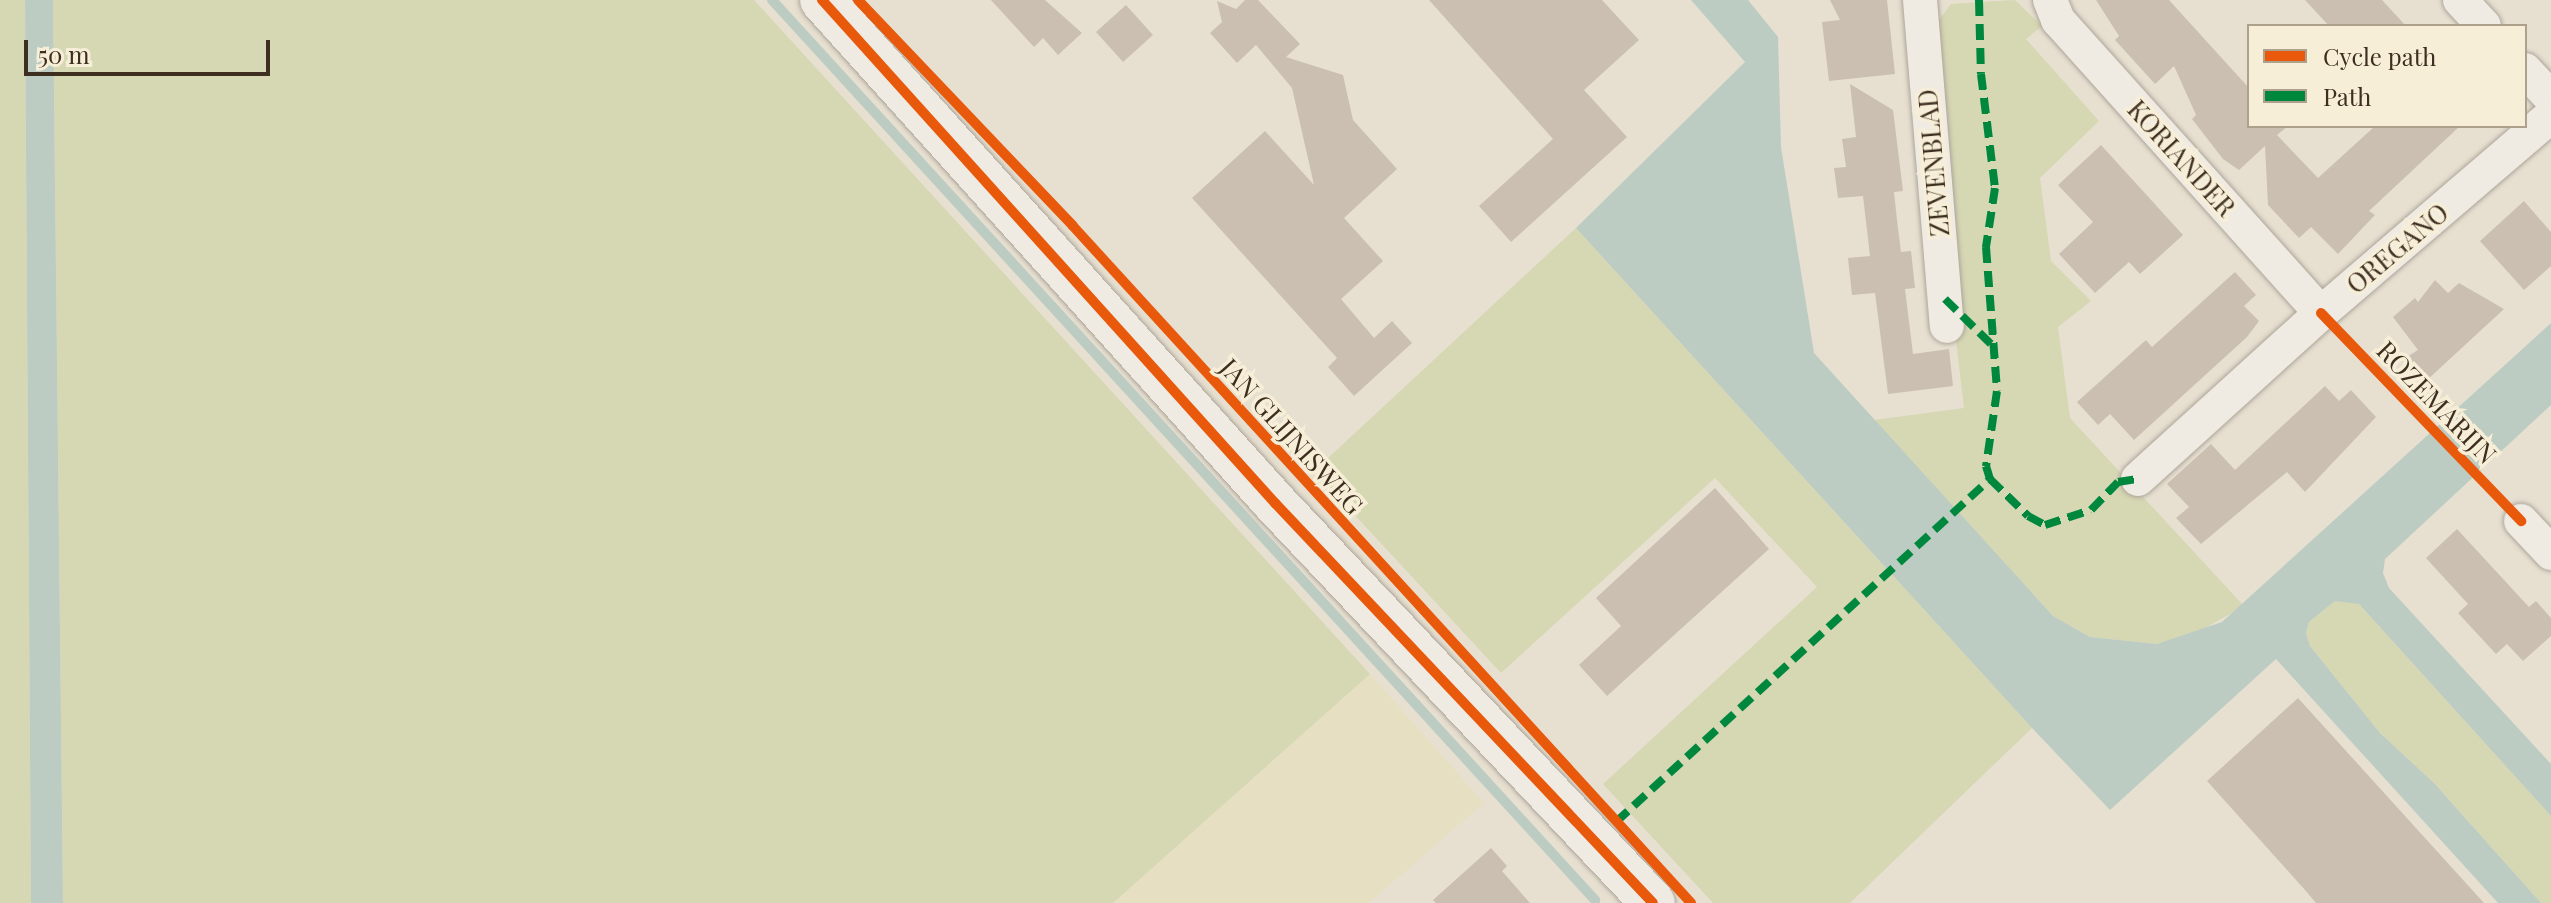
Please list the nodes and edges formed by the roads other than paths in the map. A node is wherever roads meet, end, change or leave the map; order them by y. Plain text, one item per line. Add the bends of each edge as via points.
1 (822, 0) edge
2 (1920, 0) edge
3 (2050, 0) edge
4 (2460, 0) edge
5 (2482, 24) edge
6 (2527, 72) edge
7 (2551, 98) edge
8 (2551, 116) edge
9 (2321, 313) junction
10 (1947, 326) dead end
11 (2138, 479) dead end
12 (2521, 521) dead end
13 (2551, 553) edge
14 (1653, 903) edge

1 - 14 street via 1275,503
2 - 10 street, ZEVENBLAD
3 - 9 street, KORIANDER via 2058,20
4 - 5 street
6 - 7 street
8 - 9 street, OREGANO
9 - 11 street, OREGANO
12 - 13 street

